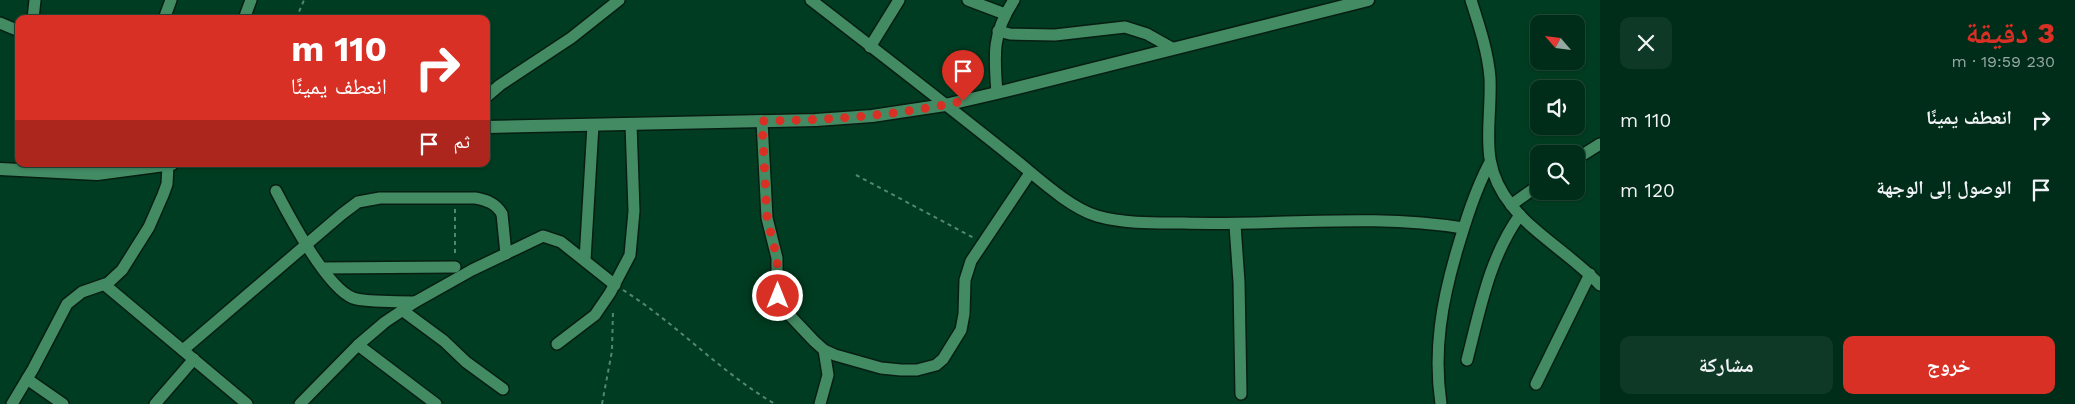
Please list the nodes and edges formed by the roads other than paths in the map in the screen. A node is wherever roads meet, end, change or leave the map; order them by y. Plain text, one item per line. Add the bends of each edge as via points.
1 (171, 0) edge
2 (251, 0) edge
3 (619, 0) edge
4 (811, 0) edge
5 (899, 0) edge
6 (968, 0) edge
7 (1014, 0) edge
8 (1368, 0) edge
9 (1471, 0) edge
10 (33, 1) edge
11 (1005, 14) junction
12 (33, 15) edge
13 (165, 15) edge
14 (245, 15) edge
15 (0, 23) edge
16 (15, 29) edge
17 (998, 31) junction
18 (870, 47) junction
19 (1172, 48) junction
20 (998, 93) junction
21 (490, 94) edge
22 (945, 105) junction
23 (762, 121) junction
24 (631, 124) junction
25 (593, 125) junction
26 (490, 127) edge
27 (1600, 144) edge
28 (1585, 153) edge
29 (1489, 164) junction
30 (23, 167) edge
31 (127, 167) edge
32 (170, 167) edge
33 (0, 169) edge
34 (98, 169) edge
35 (1030, 173) junction
36 (276, 191) dead end
37 (1530, 191) edge
38 (1511, 205) junction
39 (1520, 215) junction
40 (1235, 225) junction
41 (1463, 228) junction
42 (307, 245) junction
43 (506, 254) junction
44 (585, 260) junction
45 (455, 267) road end
46 (323, 268) junction
47 (1590, 274) junction
48 (105, 285) junction
49 (1600, 285) edge
50 (612, 289) junction
51 (415, 302) junction
52 (402, 310) junction
53 (557, 344) dead end
54 (358, 345) junction
55 (183, 350) junction
56 (824, 350) junction
57 (194, 359) junction
58 (1467, 360) dead end
59 (27, 379) junction
60 (1536, 384) dead end
61 (503, 389) dead end
62 (1241, 394) dead end
63 (12, 404) edge
64 (63, 404) edge
65 (155, 404) edge
66 (247, 404) edge
67 (300, 404) edge
68 (436, 404) edge
69 (820, 404) edge
70 (1441, 404) edge

1 - 13 street
2 - 14 street
3 - 21 street via 571,38
4 - 18 street
5 - 18 street
6 - 11 street
7 - 11 street
8 - 19 street
9 - 29 street via 1490,77
10 - 12 street
11 - 17 street
15 - 16 street
17 - 19 street via 1055,35 1125,27
17 - 20 street via 995,50
18 - 22 street
19 - 20 street
20 - 22 street
22 - 23 street via 872,116
22 - 35 street
23 - 24 street
23 - 56 street via 767,218 777,258 778,296 785,312
24 - 25 street
24 - 50 street via 632,245
25 - 26 street
25 - 44 street
27 - 28 street
29 - 38 street
29 - 41 street
30 - 33 street
30 - 34 street
31 - 34 street
32 - 48 street via 167,184 149,227 122,270
35 - 40 street via 1070,202 1103,217
35 - 56 street via 966,272 961,330 943,359 930,368 901,370
36 - 42 street
37 - 38 street
38 - 39 street
39 - 47 street
39 - 58 street via 1500,248 1488,280
40 - 41 street via 1410,222
40 - 62 street
41 - 70 street via 1438,333
42 - 43 street via 358,202 380,198 481,199 499,208
42 - 46 street
42 - 55 street
43 - 44 street via 529,241 548,236
43 - 51 street
44 - 50 street
45 - 46 street
46 - 51 street via 350,297
47 - 49 street
47 - 60 street
48 - 55 street
48 - 59 street via 82,292 67,304
50 - 53 street via 595,315
51 - 52 street
52 - 54 street
52 - 61 street
54 - 67 street
54 - 68 street
55 - 57 street
56 - 69 street via 828,375
57 - 65 street
57 - 66 street
59 - 63 street
59 - 64 street

